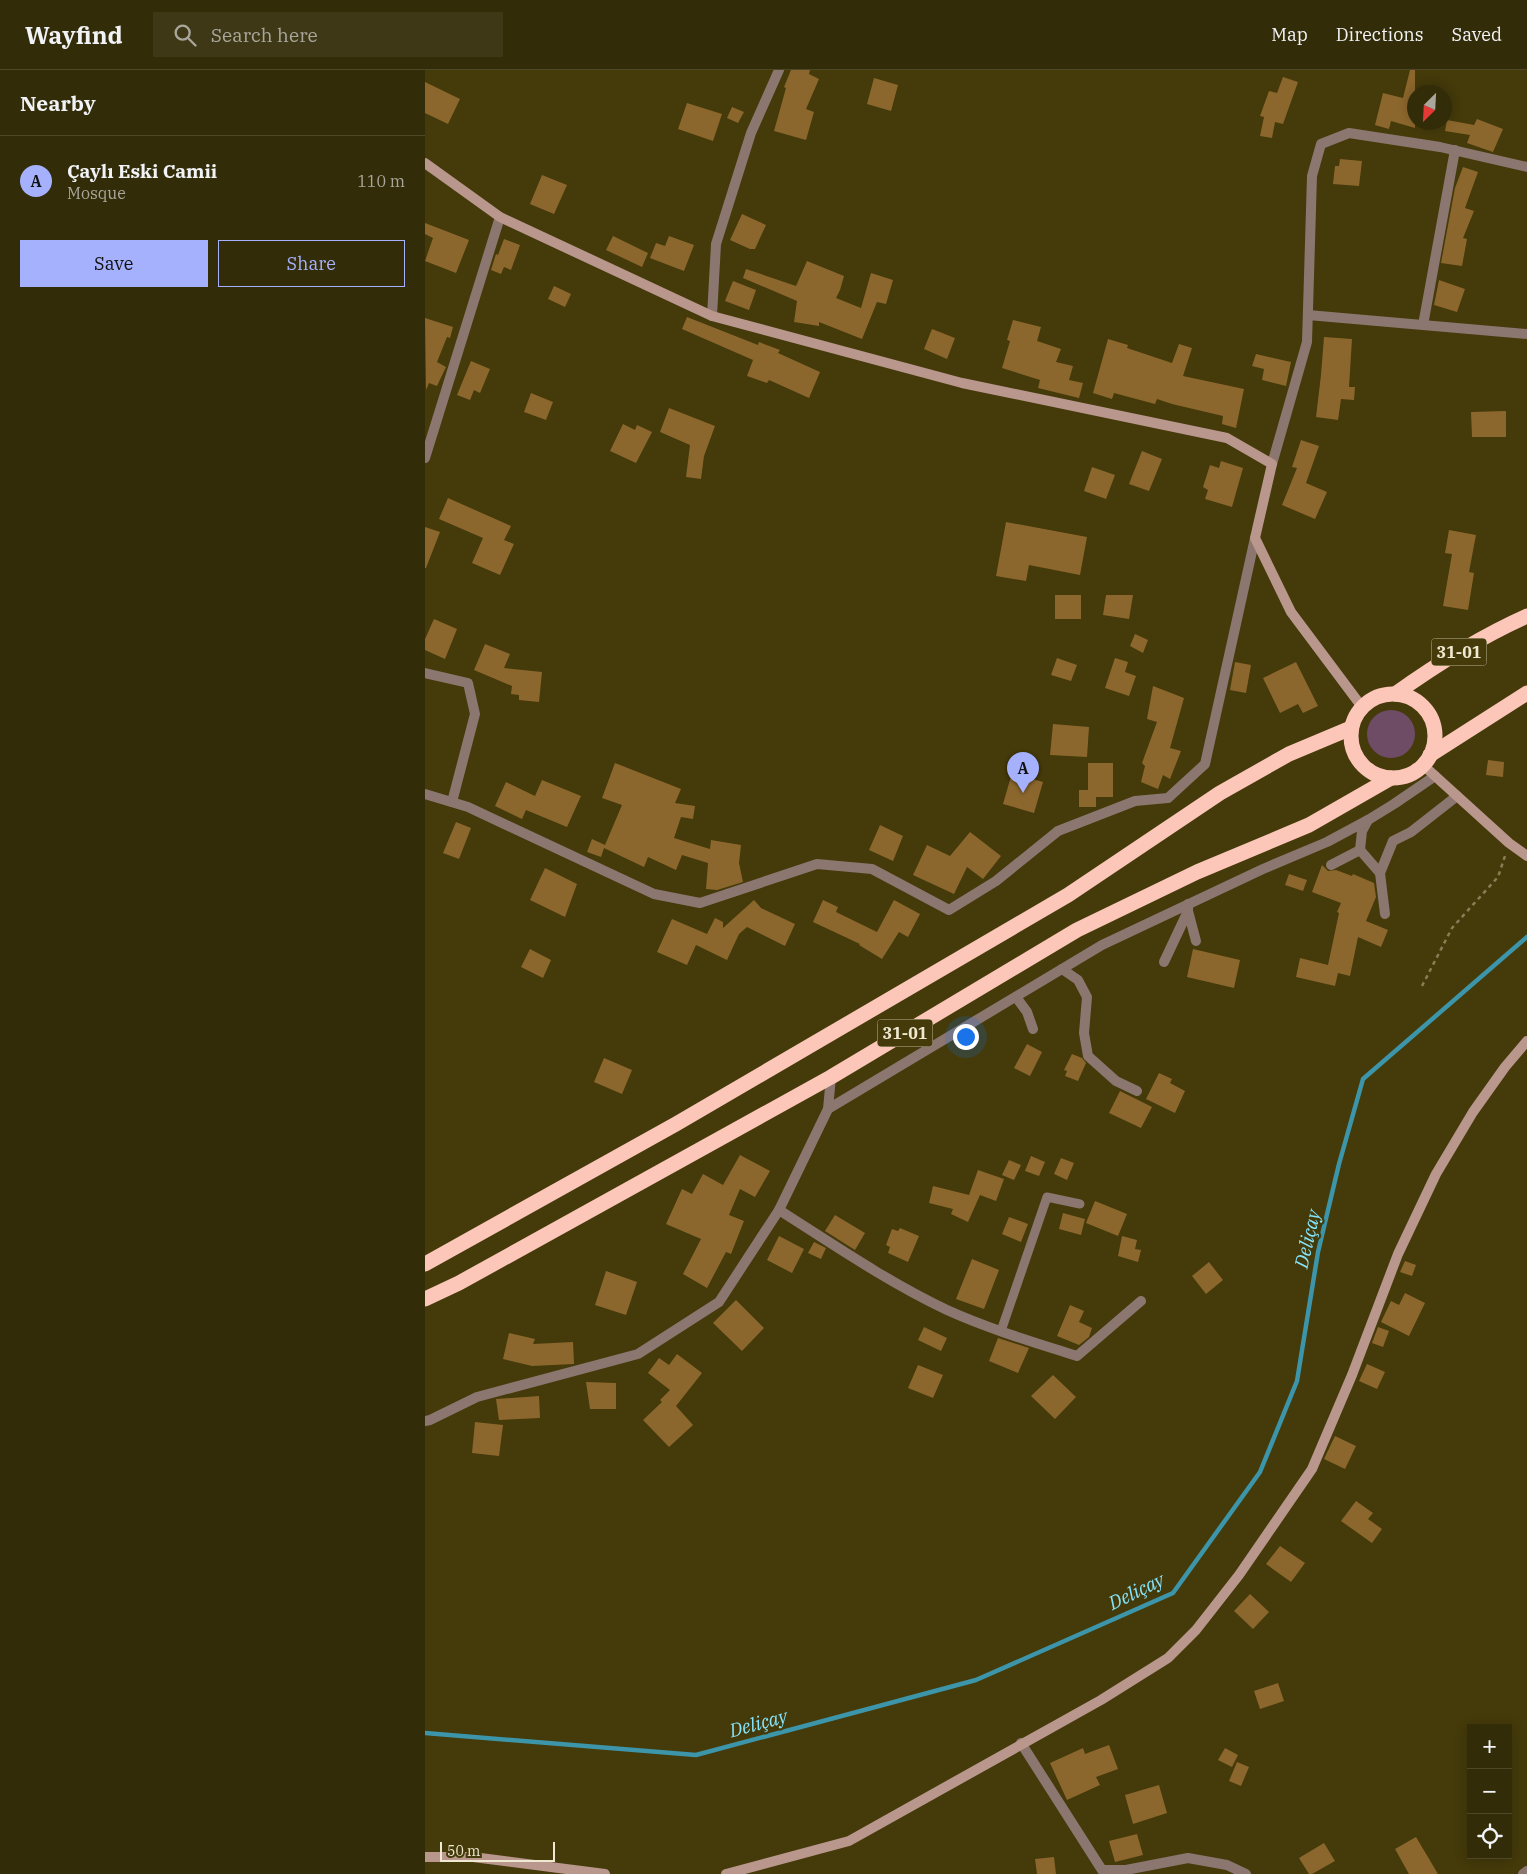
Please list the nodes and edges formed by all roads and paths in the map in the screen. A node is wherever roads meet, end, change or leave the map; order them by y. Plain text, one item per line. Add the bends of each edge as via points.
1 (779, 70) edge
2 (1455, 150) junction
3 (425, 162) edge
4 (1527, 167) edge
5 (499, 217) junction
6 (1308, 315) junction
7 (712, 316) junction
8 (1423, 325) junction
9 (1527, 334) edge
10 (425, 458) edge
11 (1272, 464) junction
12 (1255, 538) junction
13 (1527, 616) edge
14 (425, 673) edge
15 (1527, 693) edge
16 (1395, 694) junction
17 (1362, 707) junction
18 (1351, 728) junction
19 (1427, 760) junction
20 (1435, 776) junction
21 (1391, 778) junction
22 (425, 794) edge
23 (1457, 796) junction
24 (452, 802) junction
25 (1368, 820) junction
26 (1509, 843) junction
27 (1359, 850) junction
28 (1527, 856) edge
29 (1331, 865) dead end
30 (1379, 873) junction
31 (1188, 907) junction
32 (1385, 914) dead end
33 (1196, 941) dead end
34 (1164, 962) dead end
35 (1062, 969) junction
36 (1422, 986) dead end
37 (1016, 997) junction
38 (1033, 1029) dead end
39 (1527, 1041) edge
40 (831, 1077) junction
41 (1137, 1091) dead end
42 (827, 1109) junction
43 (1080, 1204) dead end
44 (779, 1210) junction
45 (425, 1264) edge
46 (425, 1299) edge
47 (1141, 1301) dead end
48 (1001, 1331) junction
49 (425, 1421) edge
50 (1021, 1744) junction
51 (425, 1857) edge
52 (1527, 1871) edge
53 (605, 1874) edge
54 (726, 1874) edge
55 (1246, 1874) edge
56 (1523, 1874) edge

1 - 7 street via 751,133 715,244
2 - 4 street
2 - 6 street via 1349,133 1321,144 1312,176
2 - 8 street
3 - 5 street
5 - 7 street
5 - 10 street
6 - 8 street
6 - 11 street via 1307,342
7 - 11 street via 962,383 1227,438
8 - 9 street
11 - 12 street
12 - 17 street via 1291,612
12 - 24 street via 1205,764 1168,798 1135,801 1058,831 996,881 949,910 872,869 817,864 700,903 664,896
13 - 16 highway, 31-01 via 1435,666
14 - 24 street via 469,683 475,714
15 - 19 highway
16 - 17 highway via 1371,699
16 - 19 highway via 1417,702 1432,720 1434,744
17 - 18 highway
18 - 21 highway via 1352,746 1359,762 1379,776
18 - 45 highway, 31-01 via 1289,754 1220,793 1068,895 677,1124
19 - 20 street
19 - 21 highway via 1414,772
20 - 23 street
20 - 25 street
21 - 40 highway, 31-01 via 1309,825 1197,872 1077,930
22 - 24 street
23 - 26 street
23 - 30 street via 1393,842
25 - 27 street via 1362,830
25 - 31 street
26 - 28 street
26 - 36 path via 1498,877 1452,928
27 - 29 street
27 - 30 street
30 - 32 street
31 - 33 street
31 - 34 street
31 - 35 street via 1102,945
35 - 37 street
35 - 41 street via 1078,980 1087,998 1084,1033 1088,1056 1116,1081
37 - 38 street via 1027,1012
37 - 42 street
39 - 50 street via 1473,1112 1436,1174 1398,1254 1312,1469 1239,1574 1196,1630 1169,1658
40 - 42 street
40 - 46 highway, 31-01
42 - 44 street
43 - 48 lane via 1047,1197
44 - 48 street via 887,1278 947,1309
44 - 49 street via 719,1302 639,1354 477,1397
47 - 48 street via 1077,1356
50 - 54 street via 849,1841
50 - 55 street via 1102,1870 1126,1870 1188,1858 1227,1865
51 - 53 street via 473,1856
52 - 56 street

